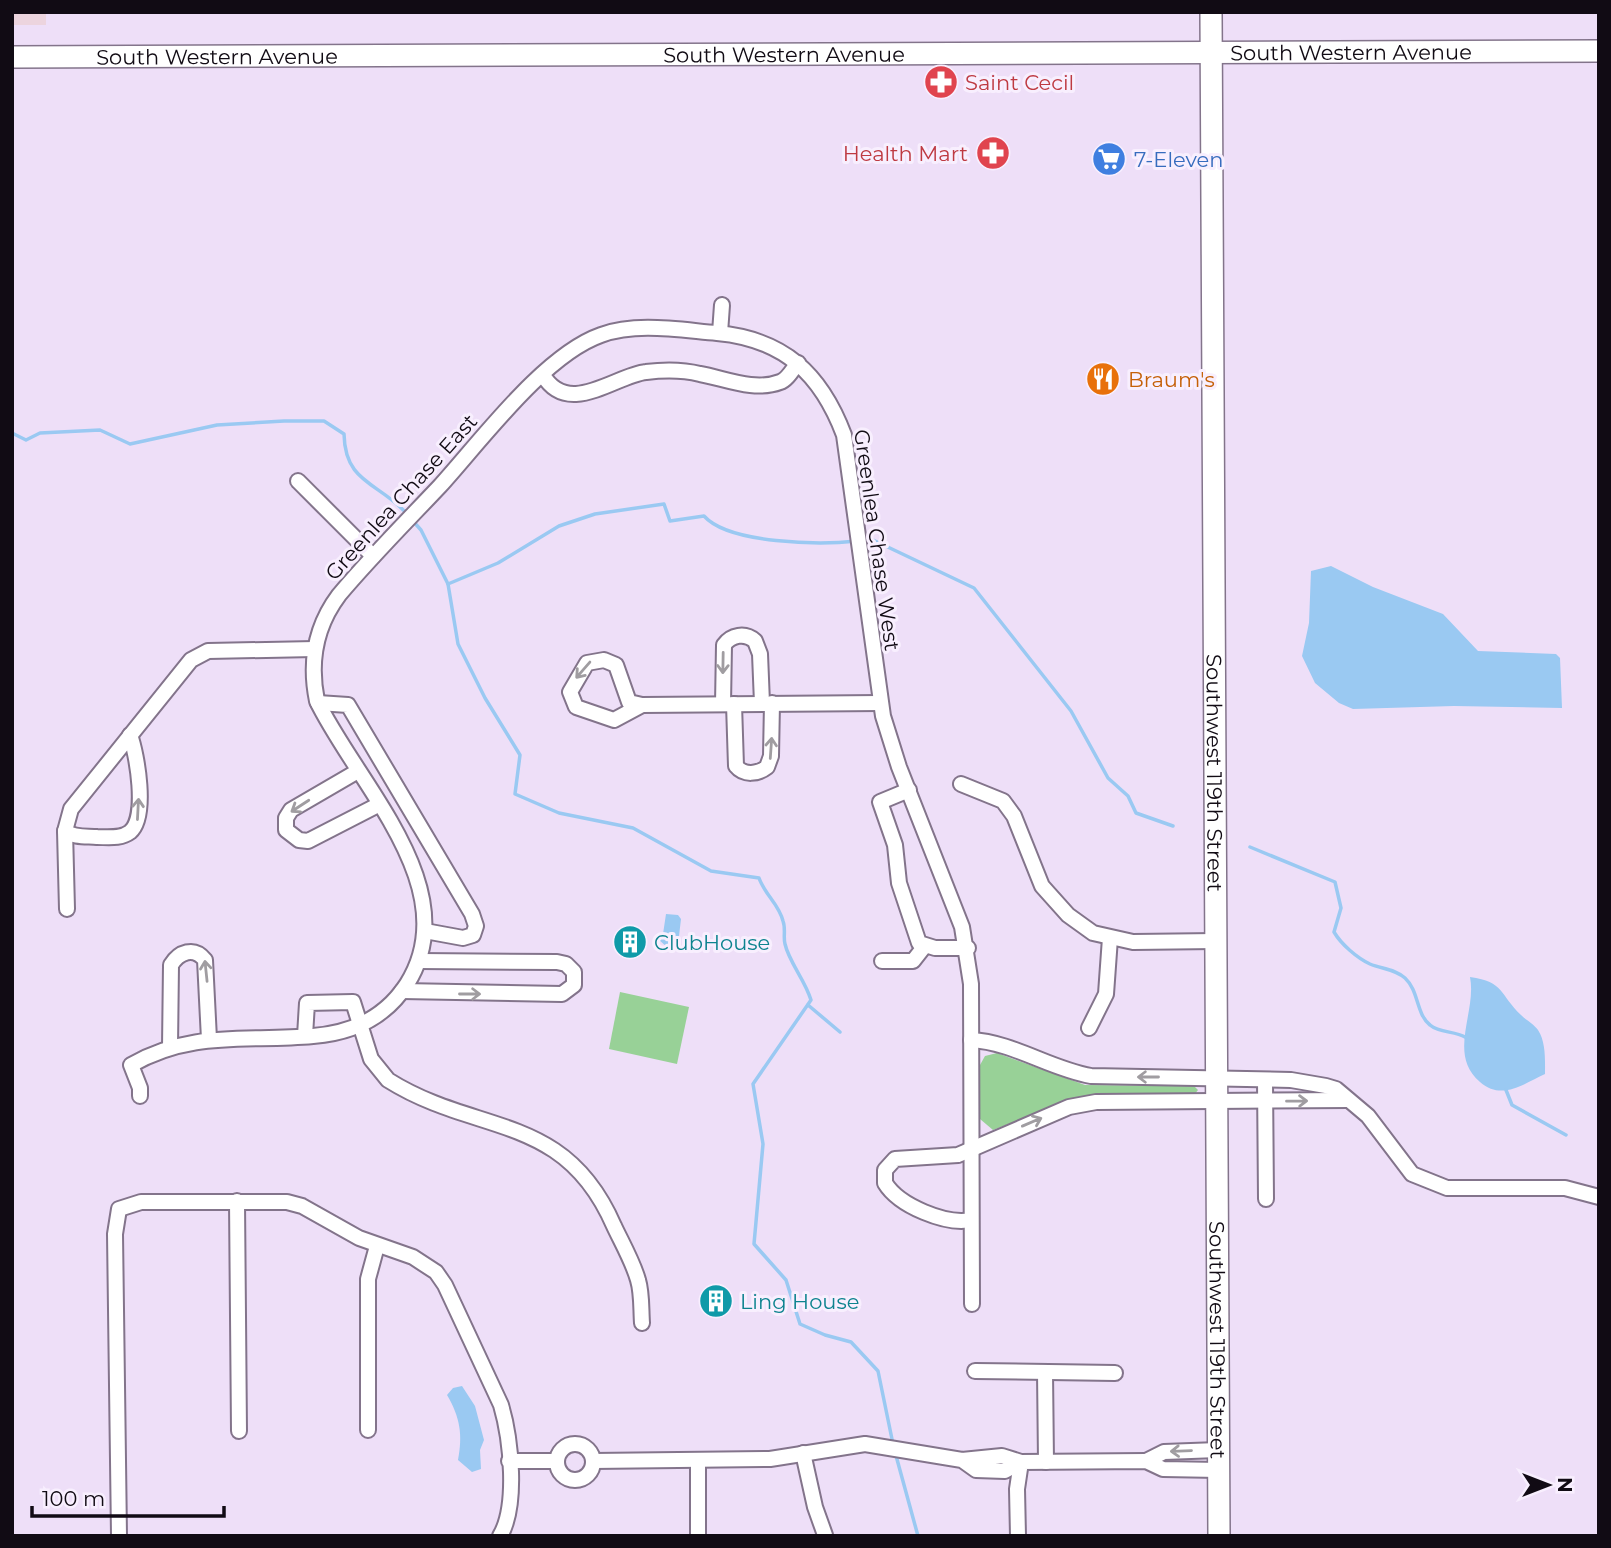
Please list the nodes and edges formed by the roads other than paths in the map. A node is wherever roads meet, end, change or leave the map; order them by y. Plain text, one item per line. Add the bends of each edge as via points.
1 (1211, 12) edge
2 (1599, 51) edge
3 (1211, 52) junction
4 (12, 57) edge
5 (722, 305) dead end
6 (720, 333) junction
7 (745, 337) joint
8 (798, 363) junction
9 (543, 375) junction
10 (298, 481) dead end
11 (373, 556) junction
12 (315, 649) junction
13 (318, 703) junction
14 (767, 703) junction
15 (880, 703) junction
16 (728, 704) junction
17 (642, 705) junction
18 (130, 735) junction
19 (358, 771) junction
20 (961, 784) dead end
21 (909, 790) junction
22 (378, 805) junction
23 (65, 831) junction
24 (68, 909) dead end
25 (425, 931) junction
26 (1110, 938) junction
27 (1216, 941) junction
28 (924, 947) junction
29 (968, 948) junction
30 (419, 961) junction
31 (882, 961) dead end
32 (402, 991) junction
33 (360, 1026) junction
34 (1089, 1028) dead end
35 (305, 1036) junction
36 (209, 1039) junction
37 (971, 1040) junction
38 (170, 1047) junction
39 (1216, 1077) junction
40 (1265, 1081) junction
41 (140, 1096) dead end
42 (1348, 1100) junction
43 (1265, 1101) junction
44 (1217, 1102) junction
45 (970, 1150) junction
46 (1599, 1197) edge
47 (1266, 1199) dead end
48 (237, 1201) junction
49 (971, 1220) junction
50 (377, 1246) junction
51 (972, 1304) dead end
52 (642, 1323) dead end
53 (975, 1371) dead end
54 (1045, 1372) junction
55 (1115, 1373) dead end
56 (368, 1430) dead end
57 (239, 1431) dead end
58 (803, 1452) junction
59 (1218, 1460) junction
60 (509, 1461) junction
61 (557, 1461) junction
62 (593, 1461) junction
63 (698, 1461) junction
64 (1021, 1462) junction
65 (1046, 1462) junction
66 (825, 1535) edge
67 (119, 1536) edge
68 (500, 1536) edge
69 (698, 1536) edge
70 (1018, 1536) edge
71 (1219, 1536) edge

1 - 3 main road, Southwest 119th Street
2 - 3 main road, South Western Avenue
3 - 4 main road, South Western Avenue
3 - 27 main road, Southwest 119th Street
5 - 6 street
6 - 7 street, Greenlea Chase East
6 - 9 street, Greenlea Chase East via 653,329 608,333 568,353
7 - 8 street, Greenlea Chase West
8 - 9 street via 784,380 771,384 651,371 633,374 600,391 573,393 553,387
8 - 15 street, Greenlea Chase West via 822,389 844,435
9 - 11 street, Greenlea Chase East
10 - 11 street
11 - 12 street, Greenlea Chase East via 328,609
12 - 13 street, Greenlea Chase East
12 - 18 street via 203,652 191,660
13 - 19 street, Greenlea Chase East
13 - 25 street via 348,705 476,926 473,935 463,938
14 - 15 street
14 - 16 street
14 -> 16 street via 760,654 755,642 743,636 728,639 724,645
16 -> 14 street via 736,766 755,773 767,767 771,756
15 - 21 street, Greenlea Chase West
16 - 17 street
17 -> 17 street via 629,702 621,673 611,661 587,663 570,692 576,707 614,720
18 - 23 street via 71,808
23 -> 18 street via 114,837 128,834 135,825 138,770
19 - 22 street, Greenlea Chase East
19 -> 22 street via 291,810 286,830 308,841
20 - 26 street via 1003,801 1014,816 1042,886 1075,920
21 - 28 street via 880,802 895,845 898,883
21 - 29 street, Greenlea Chase West
22 - 25 street, Greenlea Chase East via 421,888
23 - 24 street
25 - 30 street, Greenlea Chase East
26 - 27 street
26 - 34 street via 1106,993
27 - 39 main road, Southwest 119th Street
28 - 29 street
28 - 31 street via 913,961
29 - 37 street, Greenlea Chase West
30 - 32 street, Greenlea Chase East
32 -> 30 street via 562,993 574,985 574,972 557,962
32 - 33 street, Greenlea Chase East via 377,1017
33 - 35 street, Greenlea Chase East
33 - 35 street via 353,1002 307,1003
33 - 52 street via 371,1059 388,1080 542,1142 584,1174 607,1210 638,1281
35 - 36 street, Greenlea Chase East
36 - 38 street, Greenlea Chase East
36 -> 38 street via 205,960 188,952 171,965
39 -> 37 street via 1091,1076 990,1041
37 - 45 street, Greenlea Chase West
38 - 41 street, Greenlea Chase East via 131,1065
39 - 40 street
39 - 44 main road, Southwest 119th Street
40 - 42 street via 1326,1086
40 - 43 street
43 -> 42 street
42 - 46 street via 1368,1116 1412,1174 1447,1188 1564,1188
43 - 44 street
43 - 47 street
45 -> 44 street via 1087,1103
44 - 59 main road, Southwest 119th Street
45 - 49 street, Greenlea Chase West
45 - 49 street via 943,1157 895,1159 884,1177 889,1190 941,1220
48 - 50 street via 276,1200 303,1206
48 - 57 street
48 - 67 street via 141,1202 119,1209 115,1234
49 - 51 street, Greenlea Chase West
50 - 56 street via 368,1279
50 - 60 street via 430,1266 445,1285 501,1405
53 - 54 street
54 - 55 street
54 - 65 street
58 - 63 street via 770,1459
58 - 64 street via 865,1444 962,1460 976,1470 1004,1471
58 - 66 street
59 - 65 street via 1164,1452 1146,1461
59 - 71 main road, Southwest 119th Street
60 - 61 street
60 - 68 street via 509,1517
61 - 62 street via 560,1452 572,1444 586,1448
61 - 62 street via 564,1477 578,1480 587,1476
62 - 63 street
63 - 69 street
64 - 65 street
64 - 70 street

